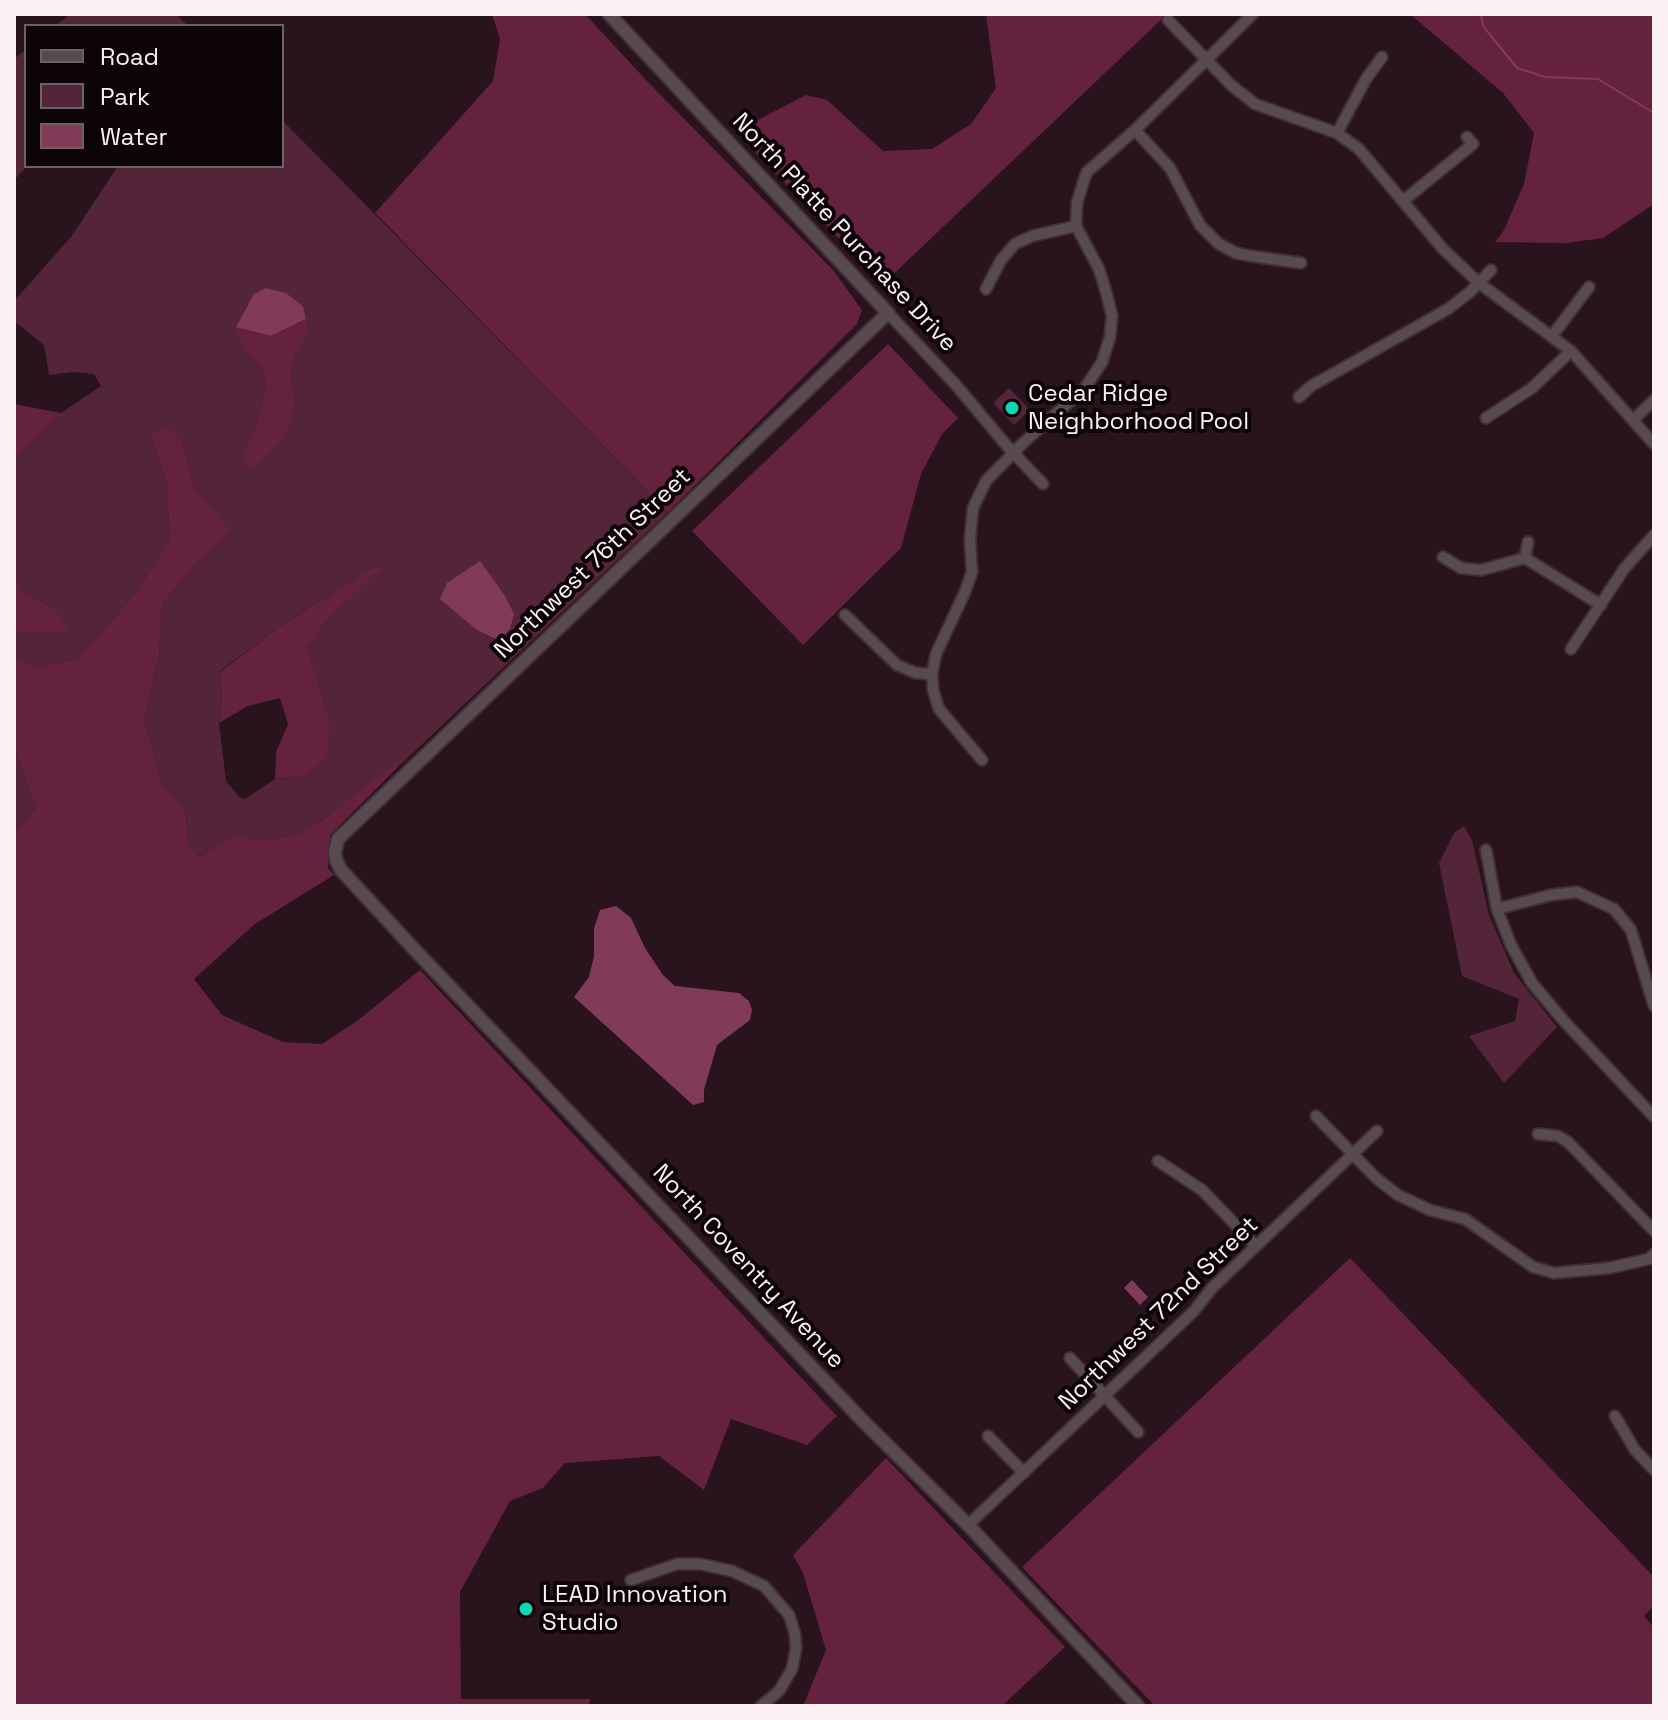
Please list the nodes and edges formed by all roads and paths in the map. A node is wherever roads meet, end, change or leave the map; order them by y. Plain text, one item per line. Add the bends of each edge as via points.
1 (609, 14) edge
2 (1253, 14) edge
3 (1168, 20) dead end
4 (1382, 57) dead end
5 (1206, 59) junction
6 (1135, 130) junction
7 (1337, 133) junction
8 (1467, 137) dead end
9 (1403, 201) junction
10 (1076, 226) junction
11 (1301, 263) dead end
12 (1491, 270) dead end
13 (1479, 283) junction
14 (1589, 287) dead end
15 (986, 289) dead end
16 (888, 313) junction
17 (1552, 336) junction
18 (1571, 351) junction
19 (1299, 397) dead end
20 (1654, 400) edge
21 (1486, 418) dead end
22 (1633, 420) junction
23 (1654, 444) edge
24 (1014, 452) junction
25 (1043, 484) dead end
26 (1654, 535) edge
27 (1528, 542) dead end
28 (1443, 557) dead end
29 (1525, 558) junction
30 (1601, 605) junction
31 (845, 615) dead end
32 (1571, 649) dead end
33 (932, 674) junction
34 (982, 760) dead end
35 (1486, 850) dead end
36 (335, 852) joint
37 (1497, 909) junction
38 (1654, 1006) edge
39 (1316, 1116) dead end
40 (1654, 1117) edge
41 (1377, 1131) dead end
42 (1538, 1134) dead end
43 (1353, 1153) junction
44 (1158, 1161) dead end
45 (1654, 1231) edge
46 (1256, 1246) junction
47 (1654, 1254) edge
48 (1070, 1358) dead end
49 (1105, 1395) junction
50 (1615, 1416) dead end
51 (1138, 1432) dead end
52 (988, 1436) dead end
53 (1654, 1470) edge
54 (1024, 1473) junction
55 (968, 1525) junction
56 (631, 1580) dead end
57 (761, 1706) edge
58 (1138, 1706) edge

1 - 16 street, North Platte Purchase Drive
2 - 5 street
3 - 5 street
4 - 7 street
5 - 6 street
5 - 7 street via 1255,104
6 - 10 street via 1087,172
6 - 11 street via 1170,168 1200,225 1219,244 1236,253
7 - 9 street via 1359,149
8 - 9 street via 1473,144
9 - 13 street
10 - 15 street via 1015,244
10 - 24 street via 1107,295 1110,337 1085,388
12 - 13 street
13 - 17 street
13 - 19 street via 1425,324
14 - 17 street
16 - 24 street, North Platte Purchase Drive
16 - 36 street, Northwest 76th Street via 338,839
17 - 18 street
18 - 21 street via 1532,388
18 - 22 street
20 - 22 street
22 - 23 street
24 - 25 street, North Platte Purchase Drive
24 - 33 street via 986,481 973,508 972,572
26 - 30 street
27 - 29 street
28 - 29 street via 1461,568 1481,570
29 - 30 street
30 - 32 street
31 - 33 street via 897,665
33 - 34 street via 939,709
35 - 37 street
36 - 55 street, North Coventry Avenue via 341,870 414,949
37 - 38 street via 1577,892 1614,909 1631,930
37 - 40 street via 1532,983
39 - 43 street
41 - 43 street, Northwest 72nd Street
42 - 45 street via 1568,1142
43 - 46 street, Northwest 72nd Street
43 - 47 street via 1398,1195 1465,1219 1533,1267 1554,1273 1609,1268
44 - 46 street via 1202,1190
46 - 49 street, Northwest 72nd Street
48 - 49 street
49 - 51 street
49 - 54 street, Northwest 72nd Street
50 - 53 street
52 - 54 street
54 - 55 street, Northwest 72nd Street
55 - 58 street, North Coventry Avenue
56 - 57 street via 677,1564 700,1564 764,1586 789,1615 796,1649 779,1691

